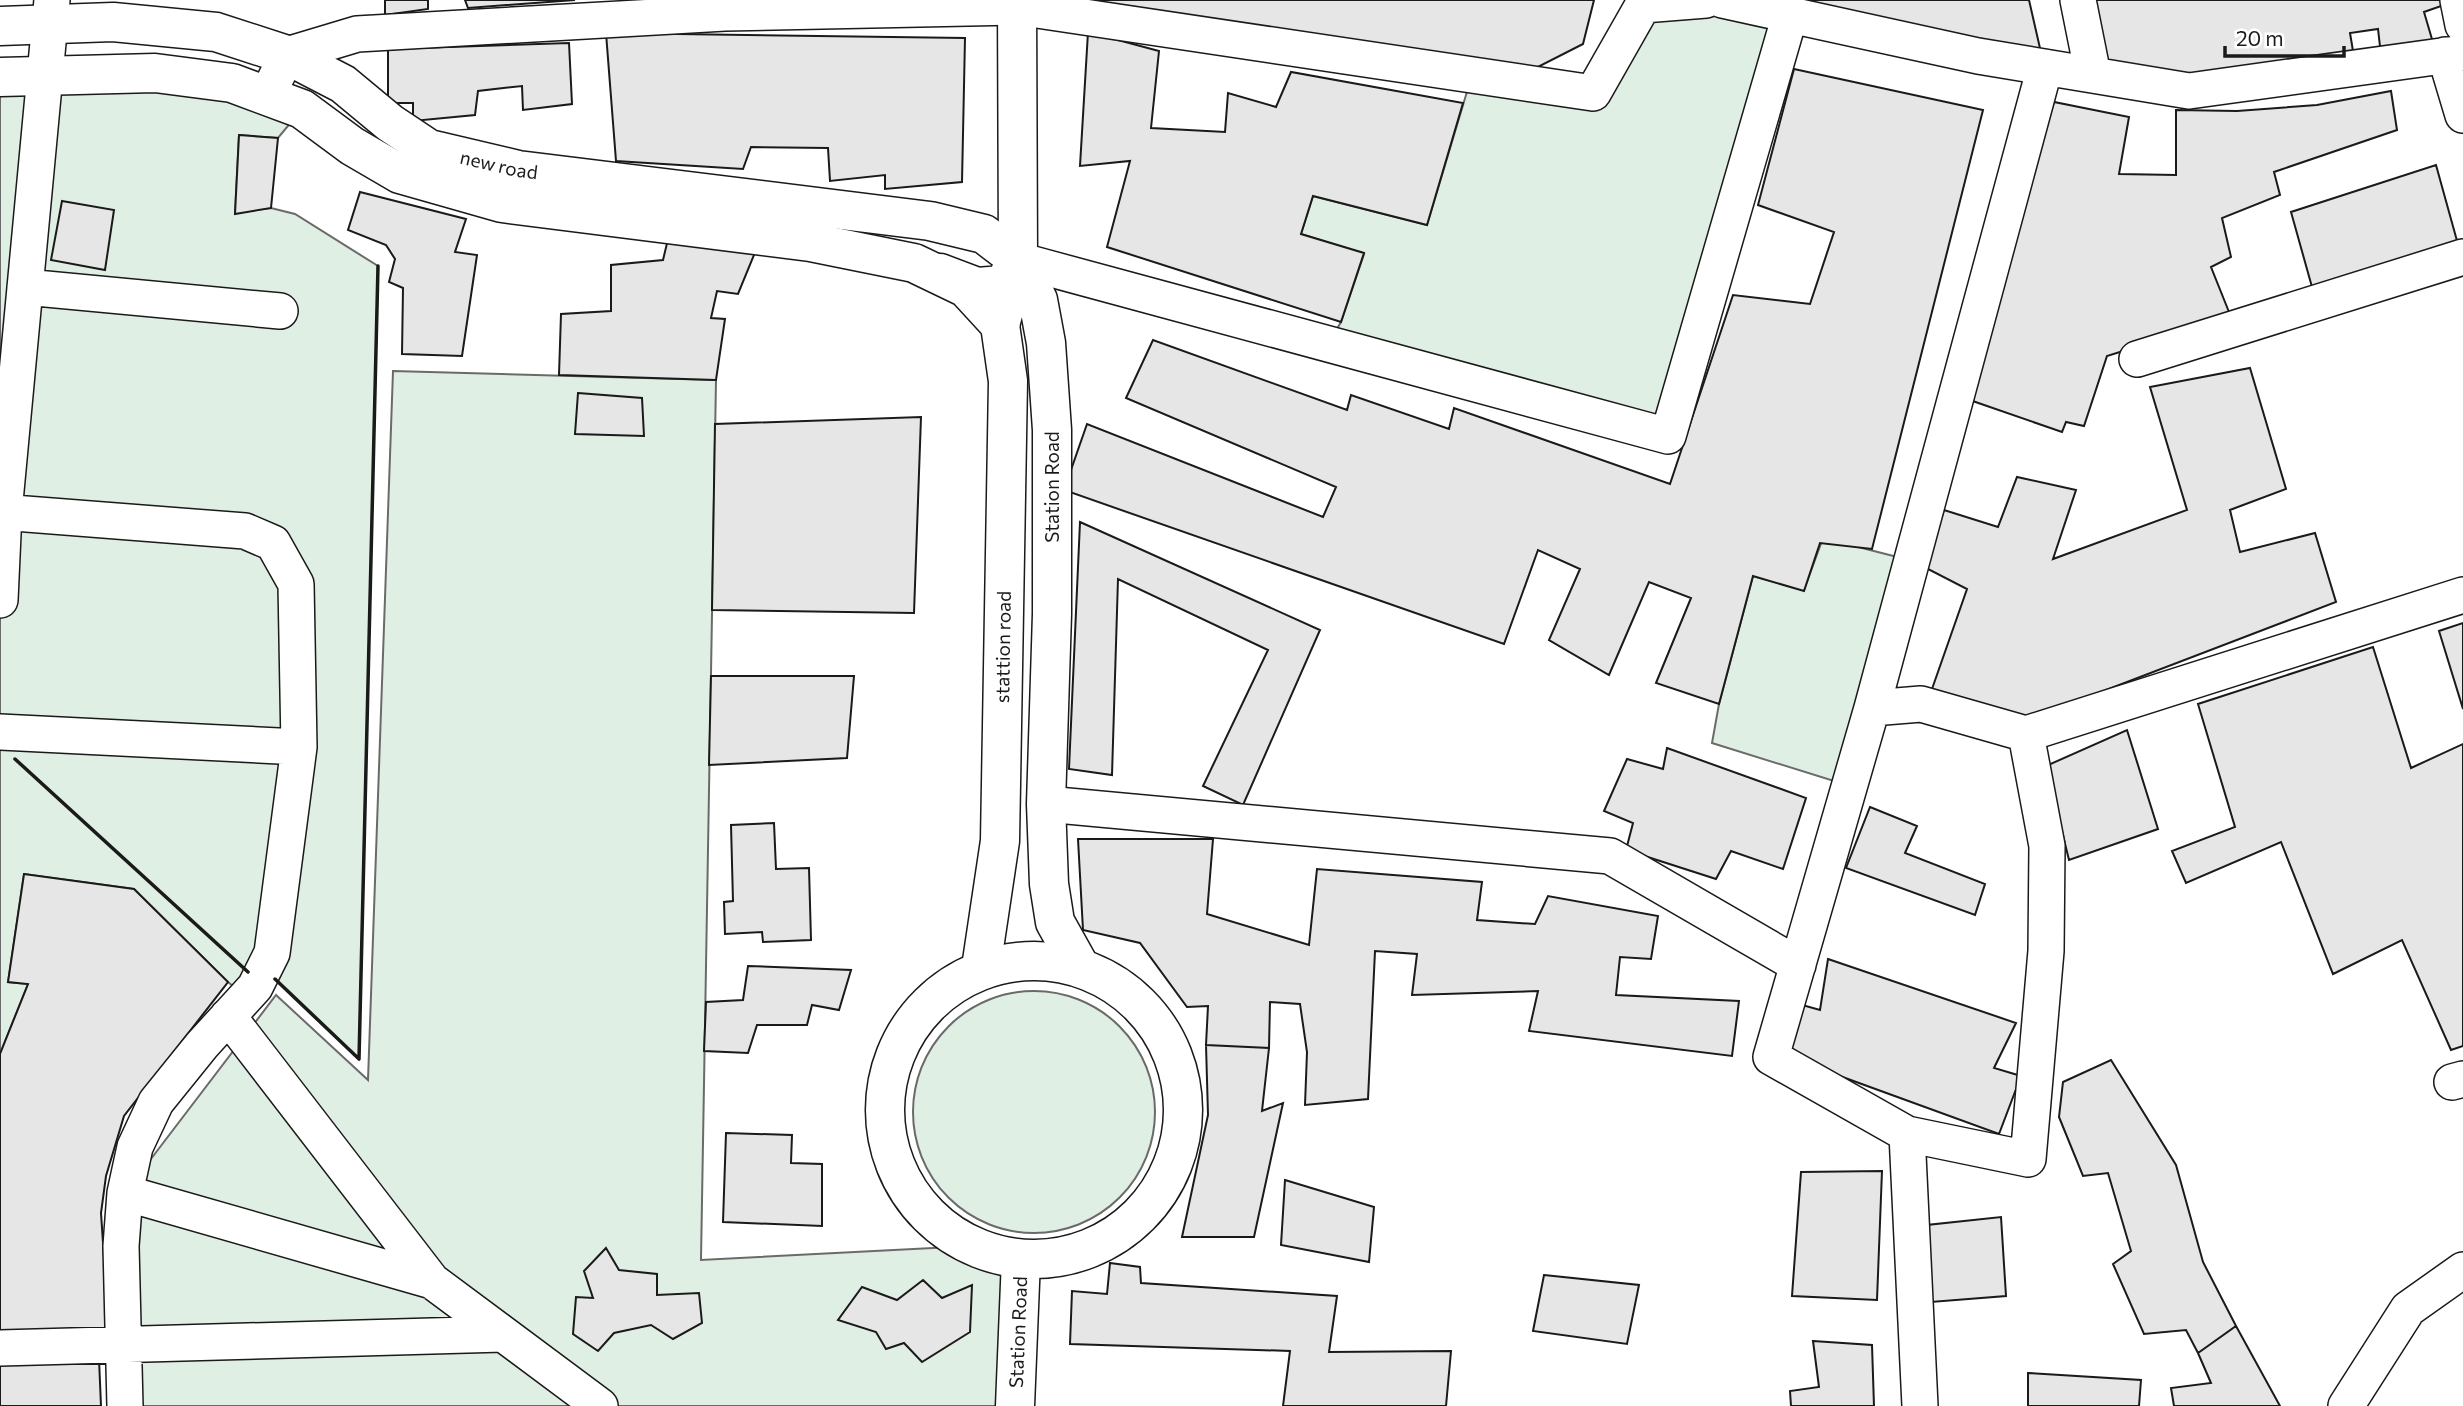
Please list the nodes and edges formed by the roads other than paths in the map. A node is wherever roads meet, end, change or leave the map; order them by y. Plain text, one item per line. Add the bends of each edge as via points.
1 (1706, 0) edge
2 (1721, 0) edge
3 (2078, 0) edge
4 (2458, 0) edge
5 (1643, 3) edge
6 (1017, 4) edge
7 (50, 12) edge
8 (1790, 15) junction
9 (2463, 25) edge
10 (0, 26) edge
11 (2454, 54) edge
12 (287, 55) junction
13 (2045, 67) junction
14 (45, 75) junction
15 (2093, 75) junction
16 (0, 77) edge
17 (267, 96) junction
18 (2463, 115) edge
19 (2463, 257) edge
20 (1018, 260) junction
21 (914, 263) junction
22 (25, 287) junction
23 (280, 312) dead end
24 (1000, 325) junction
25 (2137, 359) dead end
26 (2, 512) edge
27 (2463, 594) edge
28 (0, 600) edge
29 (1872, 708) junction
30 (0, 732) edge
31 (2026, 734) junction
32 (299, 747) junction
33 (1046, 804) junction
34 (1079, 965) junction
35 (1798, 965) junction
36 (981, 968) junction
37 (228, 1016) junction
38 (1907, 1134) junction
39 (125, 1193) junction
40 (1021, 1259) junction
41 (2463, 1270) edge
42 (432, 1281) junction
43 (503, 1334) junction
44 (123, 1344) junction
45 (0, 1348) edge
46 (125, 1406) edge
47 (600, 1406) edge
48 (1015, 1406) edge
49 (1920, 1406) edge
50 (2346, 1406) edge

1 - 5 street
2 - 8 street
3 - 15 street
4 - 9 street
5 - 6 street via 1593,93
6 - 12 street via 726,13 357,34
6 - 20 main road, Station Road
7 - 10 main road, new road
7 - 12 main road, new road via 216,32
7 - 14 street
8 - 13 street
8 - 20 street via 1668,436
11 - 15 street via 2189,91
11 - 18 street
12 - 17 street
12 - 20 main road, new road via 343,84 429,149 518,170 930,221 984,234
13 - 15 street
13 - 29 street
14 - 16 main road, new road
14 - 17 main road, new road via 155,73 232,83
14 - 22 street
17 - 21 main road, new road via 302,109 400,174 502,203 810,242
19 - 25 street
20 - 21 main road via 1003,285 977,287
20 - 24 main road
20 - 33 main road, Station Road via 1038,300 1052,430
21 - 24 main road, new road via 966,288
22 - 23 street
22 - 26 street
24 - 36 main road, stattion road via 1007,381 1000,841
26 - 28 street
26 - 32 street via 245,531 273,543 296,584
27 - 31 street
29 - 31 street via 1921,704
29 - 35 street
30 - 32 street
31 - 38 street via 2047,846 2046,951 2028,1159
32 - 37 street via 272,953 255,987
33 - 34 main road, Station Road via 1055,922
33 - 35 street via 1610,856
34 - 36 main road, Station Road
34 - 40 main road, Station Road via 1122,987 1156,1021 1178,1065 1184,1113 1174,1161 1150,1203 1114,1236 1069,1255
35 - 38 street via 1771,1057
36 - 40 main road, Station Road via 938,994 904,1032 886,1080 884,1130 900,1178 930,1219 972,1246
37 - 39 street via 156,1102 135,1147
37 - 42 street
38 - 49 street
39 - 42 street
39 - 44 street
40 - 48 main road, Station Road
41 - 50 street via 2408,1309
42 - 43 street
43 - 44 street
43 - 47 street
44 - 45 street
44 - 46 street

